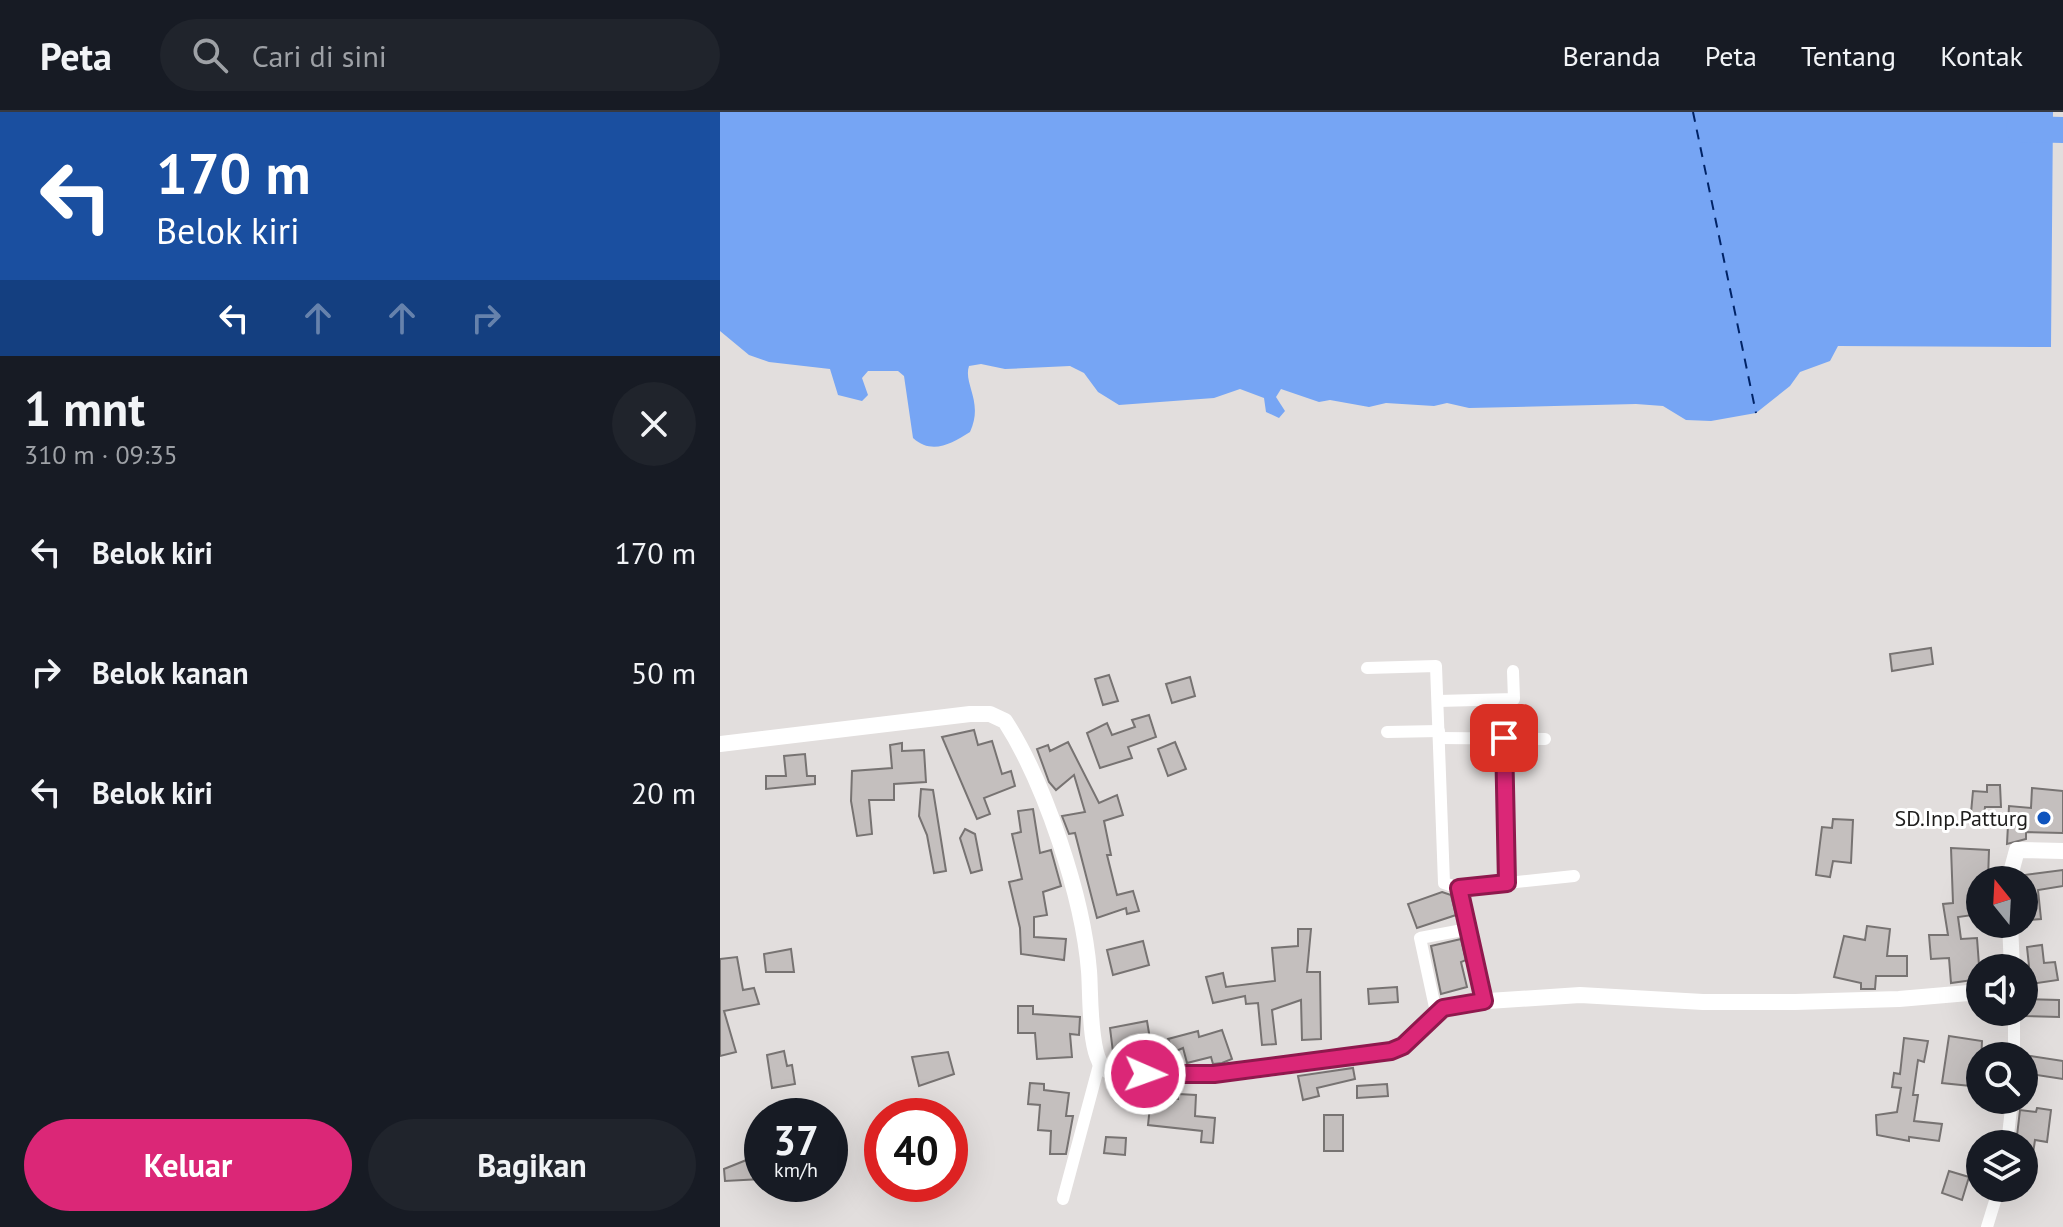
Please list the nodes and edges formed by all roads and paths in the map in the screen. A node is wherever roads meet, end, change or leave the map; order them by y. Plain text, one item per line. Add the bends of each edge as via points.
1 (1367, 668) dead end
2 (1513, 671) dead end
3 (1438, 701) junction
4 (1387, 732) dead end
5 (1439, 735) junction
6 (1504, 738) junction
7 (1545, 739) dead end
8 (720, 744) edge
9 (2063, 851) edge
10 (2013, 866) edge
11 (1574, 876) dead end
12 (1507, 883) junction
13 (1459, 888) junction
14 (1468, 929) junction
15 (1966, 993) edge
16 (1484, 1001) junction
17 (1436, 1012) junction
18 (1099, 1065) junction
19 (1063, 1199) dead end
20 (1995, 1202) edge
21 (1987, 1227) edge

1 - 3 street via 1436,666
2 - 3 street via 1514,699
3 - 5 street
4 - 5 street
5 - 6 street
5 - 13 street via 1444,883
6 - 7 street
6 - 12 street
8 - 18 street via 970,714 1005,721 1049,817 1072,884 1088,963
9 - 10 street via 2017,850
11 - 12 street
12 - 13 street
13 - 14 street
14 - 16 street
14 - 17 street via 1420,938
15 - 16 street via 1795,1002 1580,995
16 - 17 street
17 - 18 street via 1403,1046 1391,1051 1200,1075 1118,1072
18 - 19 street
20 - 21 street

